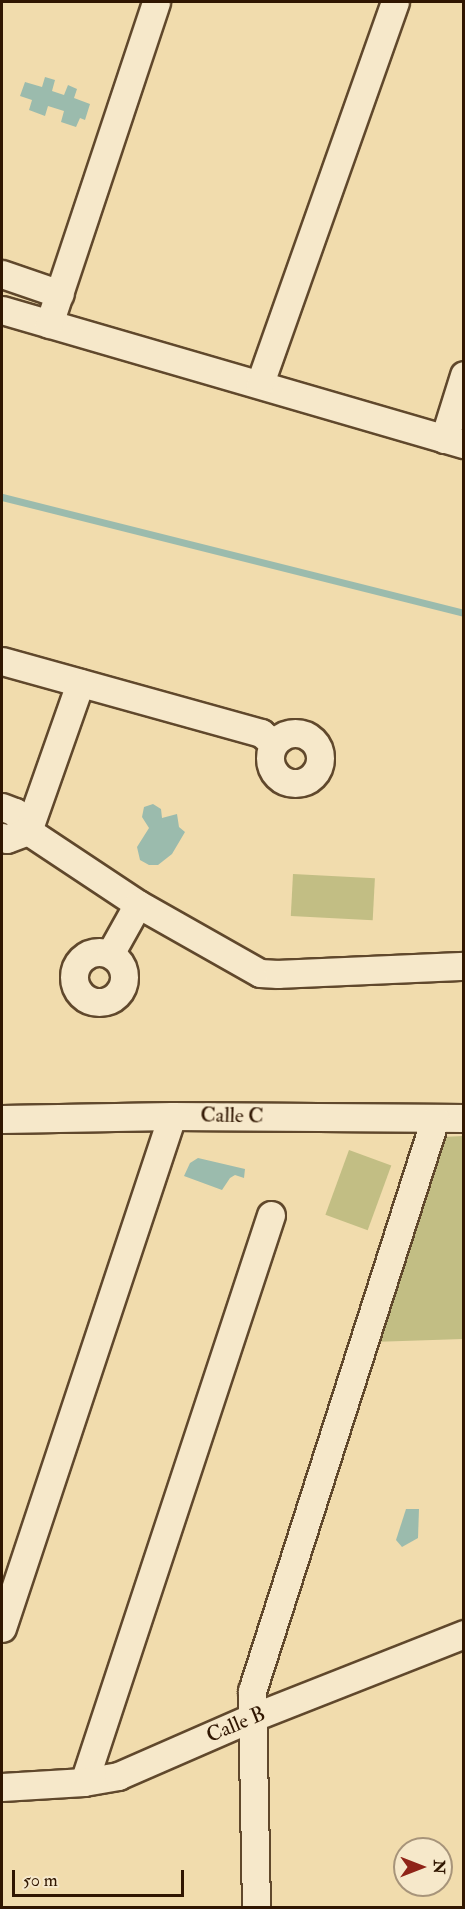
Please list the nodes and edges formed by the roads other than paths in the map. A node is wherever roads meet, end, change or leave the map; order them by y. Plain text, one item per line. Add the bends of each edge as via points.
1 (156, 2) edge
2 (395, 2) edge
3 (2, 274) edge
4 (60, 294) junction
5 (2, 310) edge
6 (50, 324) junction
7 (464, 375) edge
8 (260, 383) junction
9 (454, 442) edge
10 (2, 661) edge
11 (80, 683) junction
12 (273, 743) dead end
13 (2, 807) edge
14 (28, 831) junction
15 (2, 837) edge
16 (138, 904) junction
17 (110, 954) dead end
18 (464, 966) edge
19 (172, 1116) junction
20 (464, 1118) edge
21 (2, 1119) edge
22 (435, 1119) junction
23 (271, 1215) dead end
24 (2, 1628) edge
25 (464, 1634) edge
26 (251, 1718) junction
27 (84, 1782) junction
28 (2, 1787) edge
29 (256, 1908) edge

1 - 4 street
2 - 8 street
3 - 4 street
4 - 6 street
5 - 6 street
6 - 8 street
7 - 9 street
8 - 9 street
10 - 11 street
11 - 12 street via 261,733
11 - 14 street
13 - 14 street via 15,812
14 - 15 street
14 - 16 street
16 - 17 street
16 - 18 street via 260,973
19 - 21 street, Calle C
19 - 22 street, Calle C
19 - 24 street
20 - 22 street, Calle C
22 - 26 street via 259,1666 252,1691
23 - 27 street
25 - 26 street, Calle B
26 - 27 street, Calle B via 118,1776
26 - 29 street
27 - 28 street, Calle B

